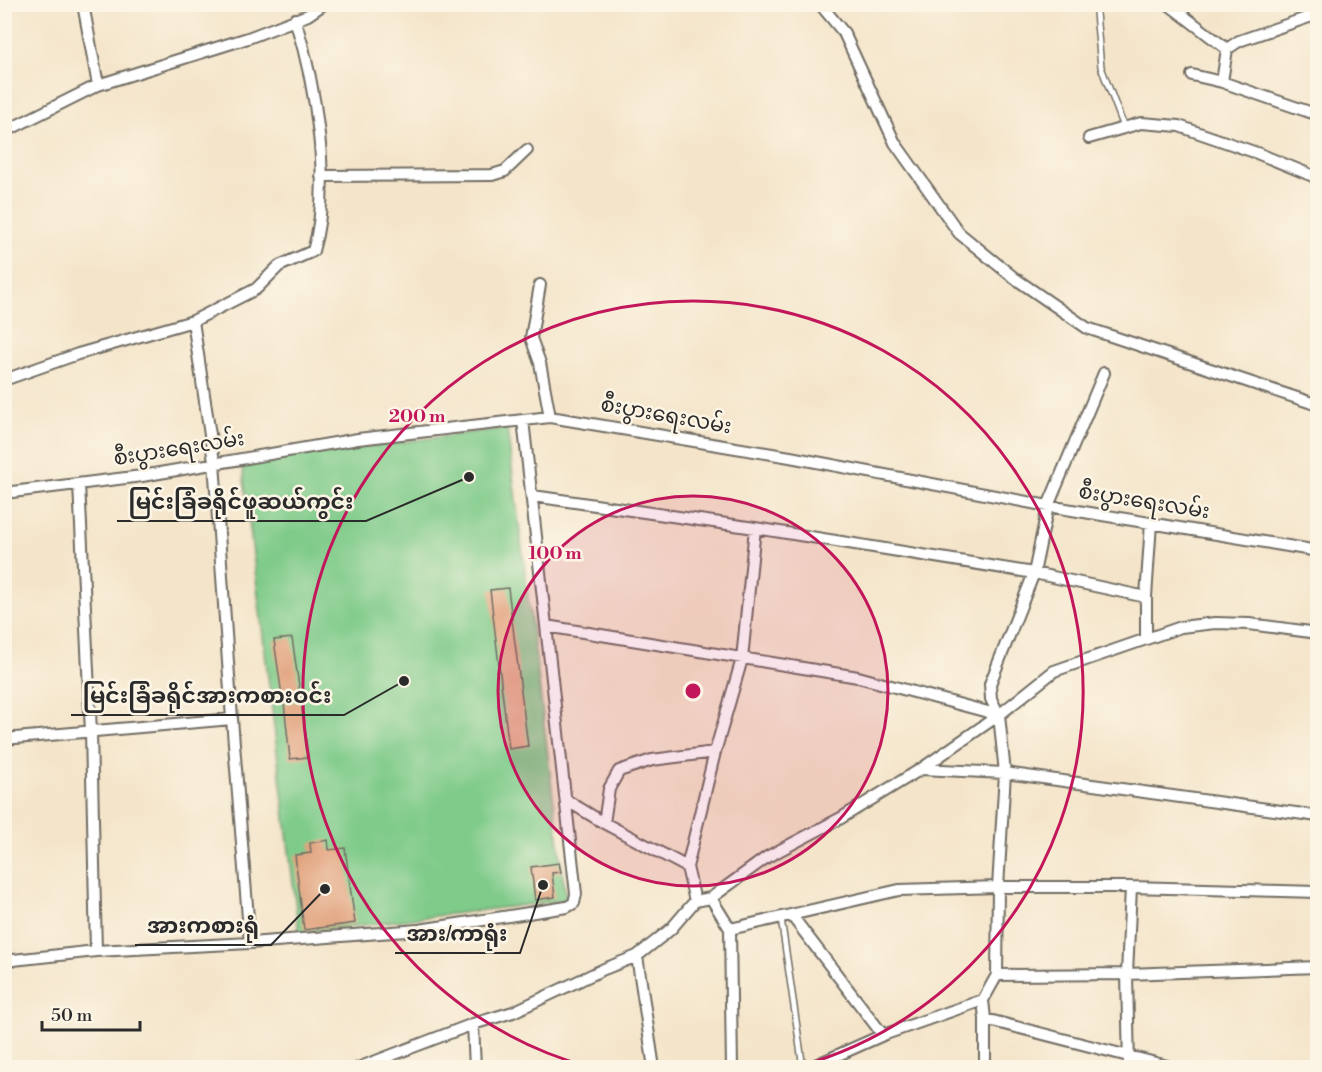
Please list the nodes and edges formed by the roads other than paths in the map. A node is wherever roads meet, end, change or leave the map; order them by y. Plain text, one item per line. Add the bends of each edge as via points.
1 (82, 4) edge
2 (324, 4) edge
3 (820, 4) edge
4 (1098, 4) edge
5 (1168, 4) edge
6 (1317, 14) edge
7 (295, 20) junction
8 (1227, 49) junction
9 (1192, 75) dead end
10 (1222, 82) junction
11 (98, 85) junction
12 (1317, 116) edge
13 (1124, 128) junction
14 (4, 132) edge
15 (1089, 138) dead end
16 (527, 150) dead end
17 (321, 176) junction
18 (1317, 178) edge
19 (540, 285) dead end
20 (193, 321) junction
21 (1104, 373) dead end
22 (4, 380) edge
23 (1317, 405) edge
24 (550, 417) junction
25 (523, 420) junction
26 (214, 462) junction
27 (79, 484) junction
28 (4, 493) edge
29 (533, 496) junction
30 (1048, 506) junction
31 (1151, 523) junction
32 (755, 528) junction
33 (1317, 551) edge
34 (1034, 573) junction
35 (1146, 597) junction
36 (546, 626) junction
37 (1317, 633) edge
38 (1146, 639) junction
39 (742, 659) junction
40 (999, 715) junction
41 (232, 719) junction
42 (91, 732) junction
43 (4, 739) edge
44 (715, 753) junction
45 (921, 769) junction
46 (1005, 773) junction
47 (566, 800) junction
48 (1317, 816) edge
49 (604, 824) junction
50 (687, 867) junction
51 (998, 887) junction
52 (1131, 887) junction
53 (1317, 892) edge
54 (711, 898) junction
55 (695, 901) junction
56 (786, 917) junction
57 (730, 929) junction
58 (250, 943) junction
59 (96, 951) junction
60 (637, 956) junction
61 (4, 961) edge
62 (1317, 967) edge
63 (1127, 974) junction
64 (997, 975) junction
65 (983, 1000) junction
66 (985, 1019) junction
67 (473, 1024) junction
68 (883, 1035) junction
69 (1130, 1062) edge
70 (358, 1068) edge
71 (475, 1068) edge
72 (654, 1068) edge
73 (732, 1068) edge
74 (803, 1068) edge
75 (809, 1068) edge
76 (985, 1068) edge
77 (1175, 1068) edge

1 - 11 street
2 - 7 street
3 - 23 street via 844,33 895,143 933,197 959,233 1013,277 1087,328
4 - 13 lane via 1101,67
5 - 8 street
6 - 8 street via 1239,41
7 - 11 street
7 - 17 street via 315,101
8 - 10 street
9 - 10 street
10 - 12 street
11 - 14 street
13 - 15 street
13 - 18 street via 1141,123 1179,126
16 - 17 street via 505,171 492,175
17 - 20 street via 318,235 313,251 279,266 256,289
19 - 24 street via 531,338
20 - 22 street
20 - 26 street
21 - 30 street
24 - 25 street, စီးပွားရေးလမ်း
24 - 30 street, စီးပွားရေးလမ်း
25 - 26 street, စီးပွားရေးလမ်း via 358,439
25 - 29 street
26 - 27 street, စီးပွားရေးလမ်း
26 - 41 street
27 - 28 street, စီးပွားရေးလမ်း
27 - 42 street
29 - 32 street
29 - 36 street
30 - 31 street, စီးပွားရေးလမ်း
30 - 34 street
31 - 33 street, စီးပွားရေးလမ်း
31 - 35 street
32 - 34 street
32 - 39 street
34 - 35 street
34 - 40 street via 990,684
35 - 38 street
36 - 39 street
36 - 47 street
37 - 38 street via 1215,623 1181,627
38 - 40 street via 1054,671
39 - 40 street via 858,677
39 - 44 street
40 - 45 street
40 - 46 street
41 - 42 street
41 - 58 street
42 - 43 street
42 - 59 street
44 - 49 street via 652,760 619,771 609,789
44 - 50 street
45 - 46 street
45 - 54 street via 768,857
46 - 48 street
46 - 51 street
47 - 49 street
47 - 58 street via 576,894 574,903 567,907 419,930
49 - 50 street
50 - 55 street
51 - 52 street
51 - 56 street via 899,890
51 - 64 street
52 - 53 street
52 - 63 street
54 - 55 street
54 - 57 street
55 - 60 street via 671,929
56 - 57 street
56 - 68 street
56 - 74 lane
57 - 73 street
58 - 59 street
59 - 61 street
60 - 67 street via 513,1012
60 - 72 street
62 - 63 street
63 - 64 street
63 - 69 street
64 - 65 street
65 - 66 street
65 - 68 street
66 - 69 street
66 - 76 street
67 - 70 street
67 - 71 street
68 - 75 street
69 - 77 street

